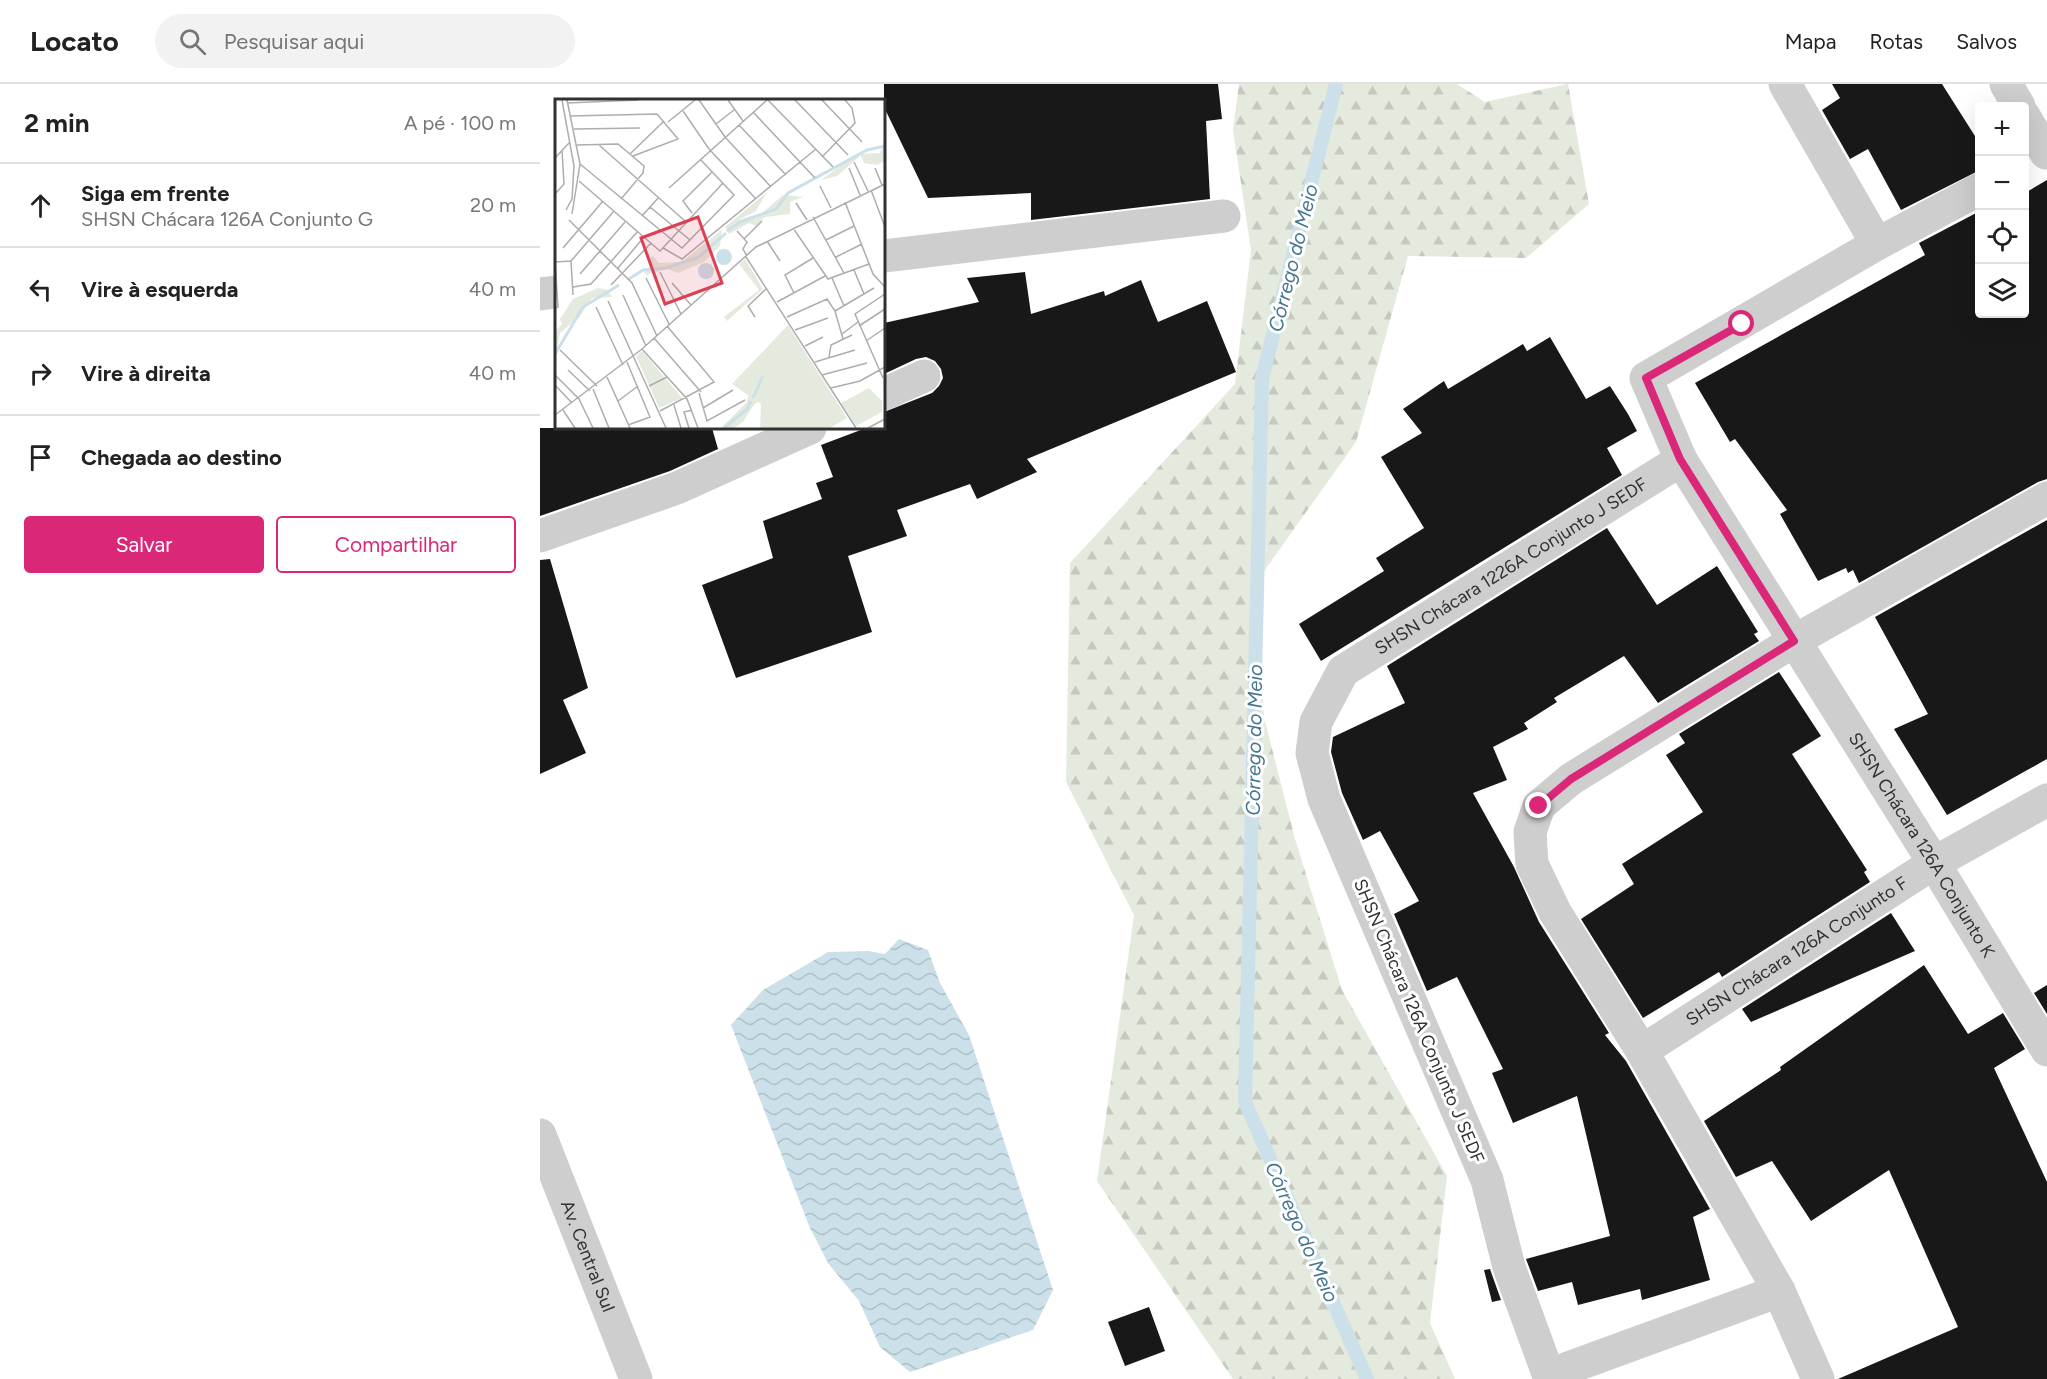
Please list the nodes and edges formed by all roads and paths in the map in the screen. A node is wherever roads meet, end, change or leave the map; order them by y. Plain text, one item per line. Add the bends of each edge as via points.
1 (1785, 84) edge
2 (2006, 84) edge
3 (2017, 102) edge
4 (2029, 128) edge
5 (2039, 157) edge
6 (1975, 192) edge
7 (1224, 216) dead end
8 (1877, 244) junction
9 (885, 256) edge
10 (555, 292) edge
11 (540, 294) edge
12 (924, 376) dead end
13 (885, 394) edge
14 (808, 429) edge
15 (1680, 459) junction
16 (2047, 498) edge
17 (540, 536) edge
18 (1794, 641) junction
19 (1343, 671) joint
20 (2047, 800) edge
21 (1934, 864) junction
22 (2047, 1050) edge
23 (1642, 1051) junction
24 (540, 1135) edge
25 (1779, 1291) junction
26 (1549, 1377) edge
27 (636, 1379) edge
28 (1818, 1379) edge

1 - 8 street
2 - 3 street
4 - 5 street
6 - 8 street
7 - 9 street
8 - 15 street, SHSN Chácara 126A Conjunto K via 1646,378
10 - 11 street
12 - 13 street
14 - 17 street via 677,488
15 - 18 street, SHSN Chácara 126A Conjunto K
15 - 19 street, SHSN Chácara 1226A Conjunto J SEDF
16 - 18 street
18 - 21 street, SHSN Chácara 126A Conjunto K
18 - 23 street via 1571,779 1539,806 1530,832 1532,864 1555,912
19 - 26 street, SHSN Chácara 126A Conjunto J SEDF via 1316,722 1312,753 1324,799 1487,1180 1509,1267
20 - 21 street, SHSN Chácara 126A Conjunto F
21 - 22 street, SHSN Chácara 126A Conjunto K
21 - 23 street, SHSN Chácara 126A Conjunto F
23 - 25 street
24 - 27 street, Av. Central Sul
25 - 26 street
25 - 28 street

